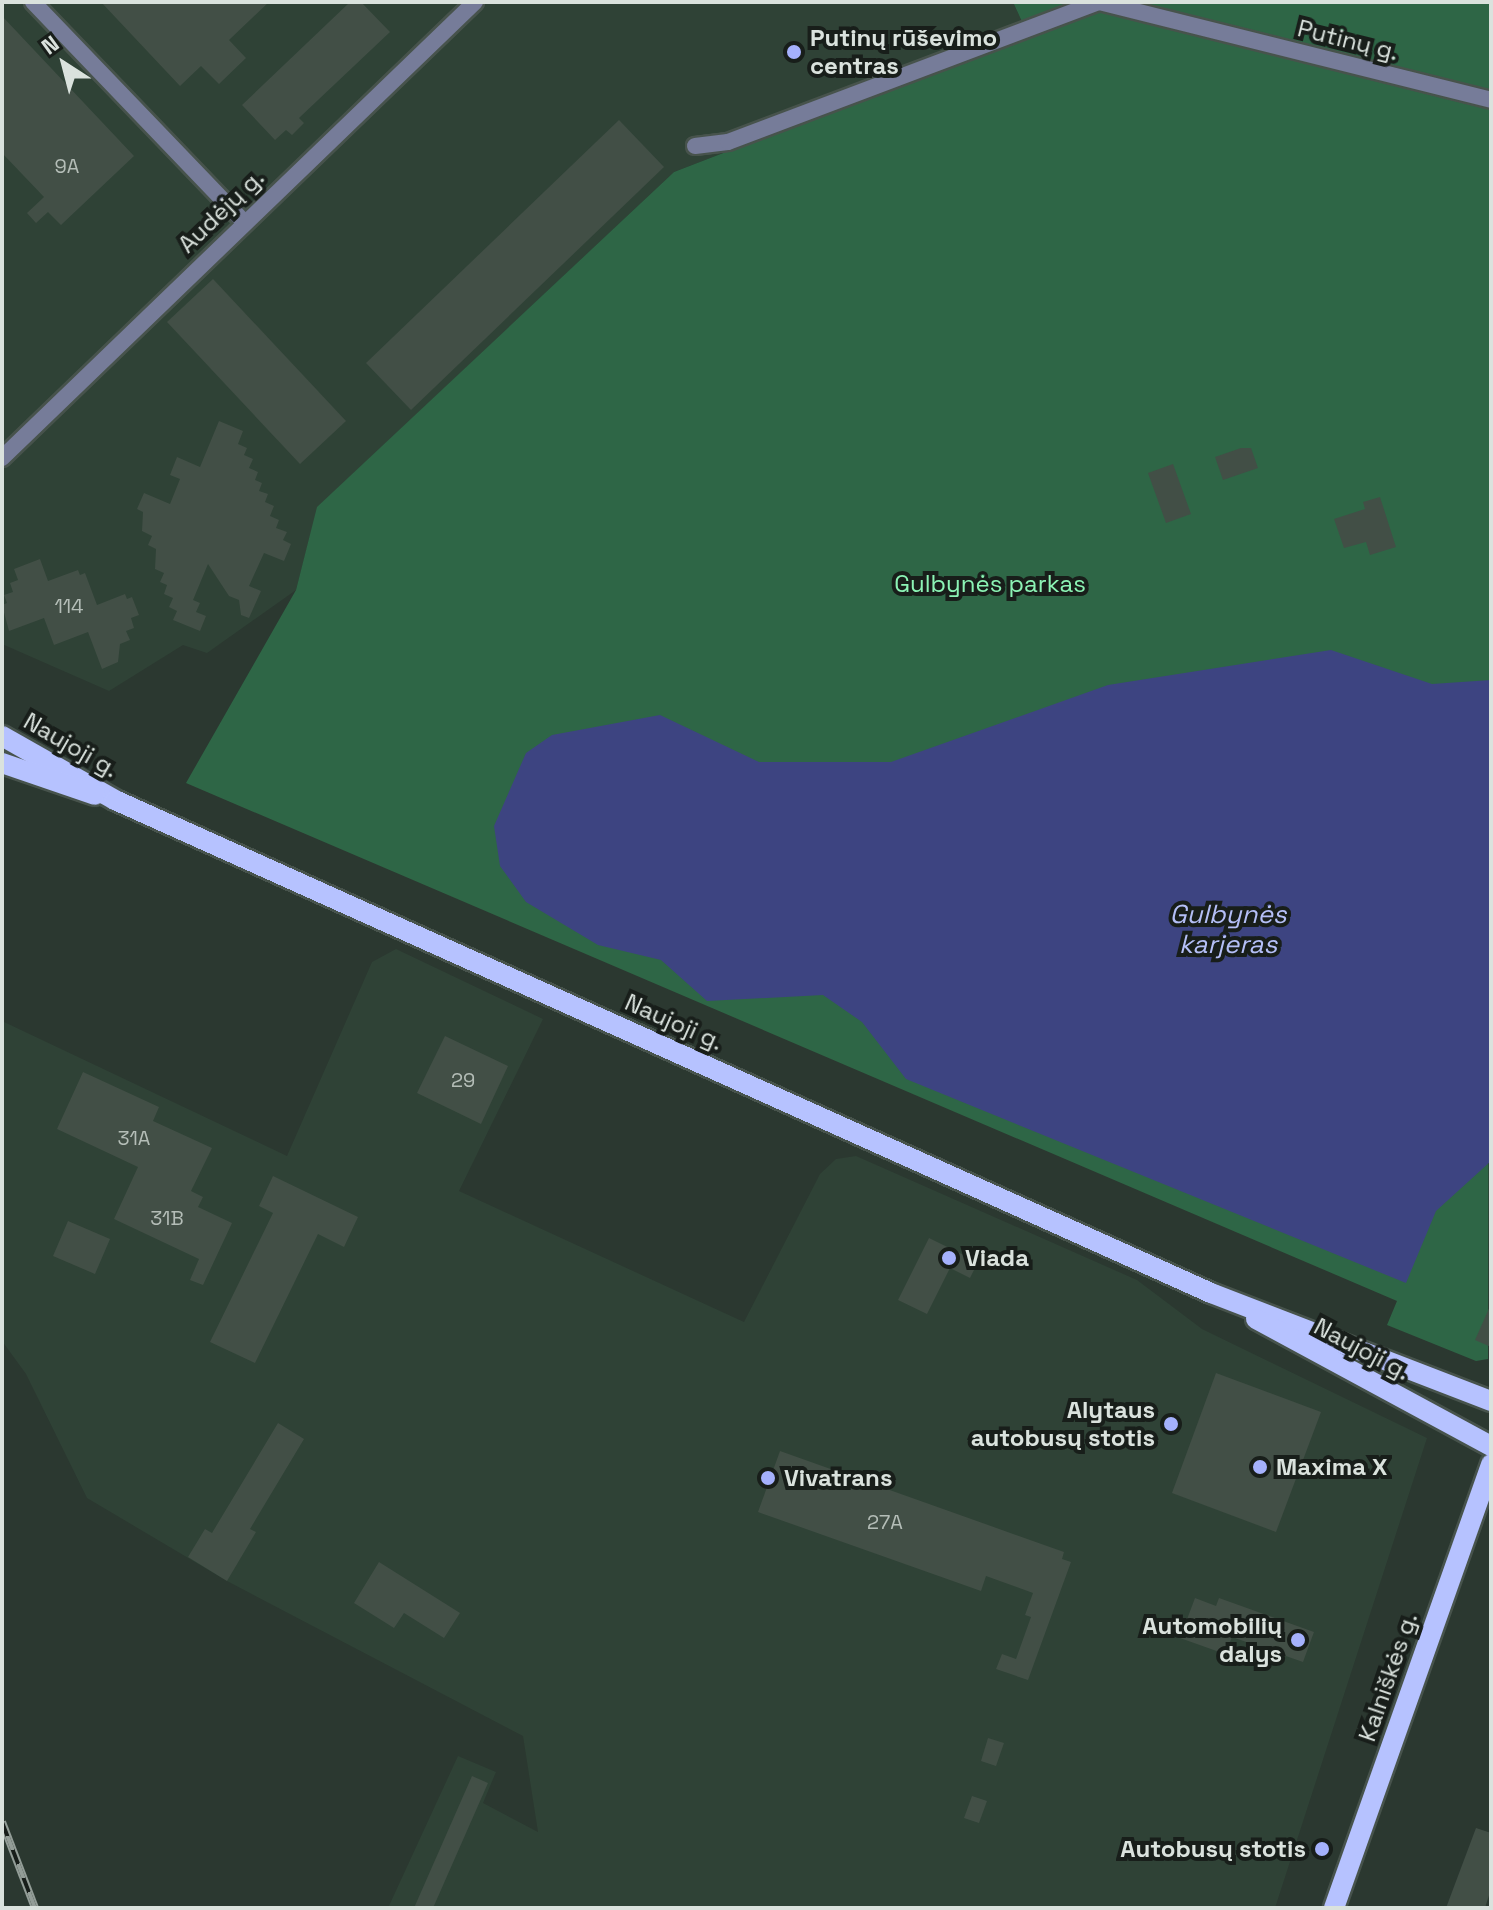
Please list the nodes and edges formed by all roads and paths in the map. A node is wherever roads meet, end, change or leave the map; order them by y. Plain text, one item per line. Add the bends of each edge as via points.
1 (33, 2) edge
2 (475, 2) edge
3 (1491, 100) edge
4 (695, 146) dead end
5 (244, 222) junction
6 (2, 458) edge
7 (2, 736) edge
8 (2, 763) edge
9 (115, 800) junction
10 (1211, 1293) junction
11 (1491, 1401) edge
12 (1491, 1446) edge
13 (1491, 1464) edge
14 (1334, 1908) edge

1 - 5 street
2 - 5 street, Audėjų g.
3 - 4 street, Putinų g. via 1099,2 728,142
5 - 6 street, Audėjų g.
7 - 9 main road, Naujoji g.
8 - 9 main road, Naujoji g.
9 - 10 main road, Naujoji g.
10 - 11 main road, Naujoji g.
10 - 12 main road, Naujoji g. via 1337,1368
13 - 14 main road, Kalniškės g.

